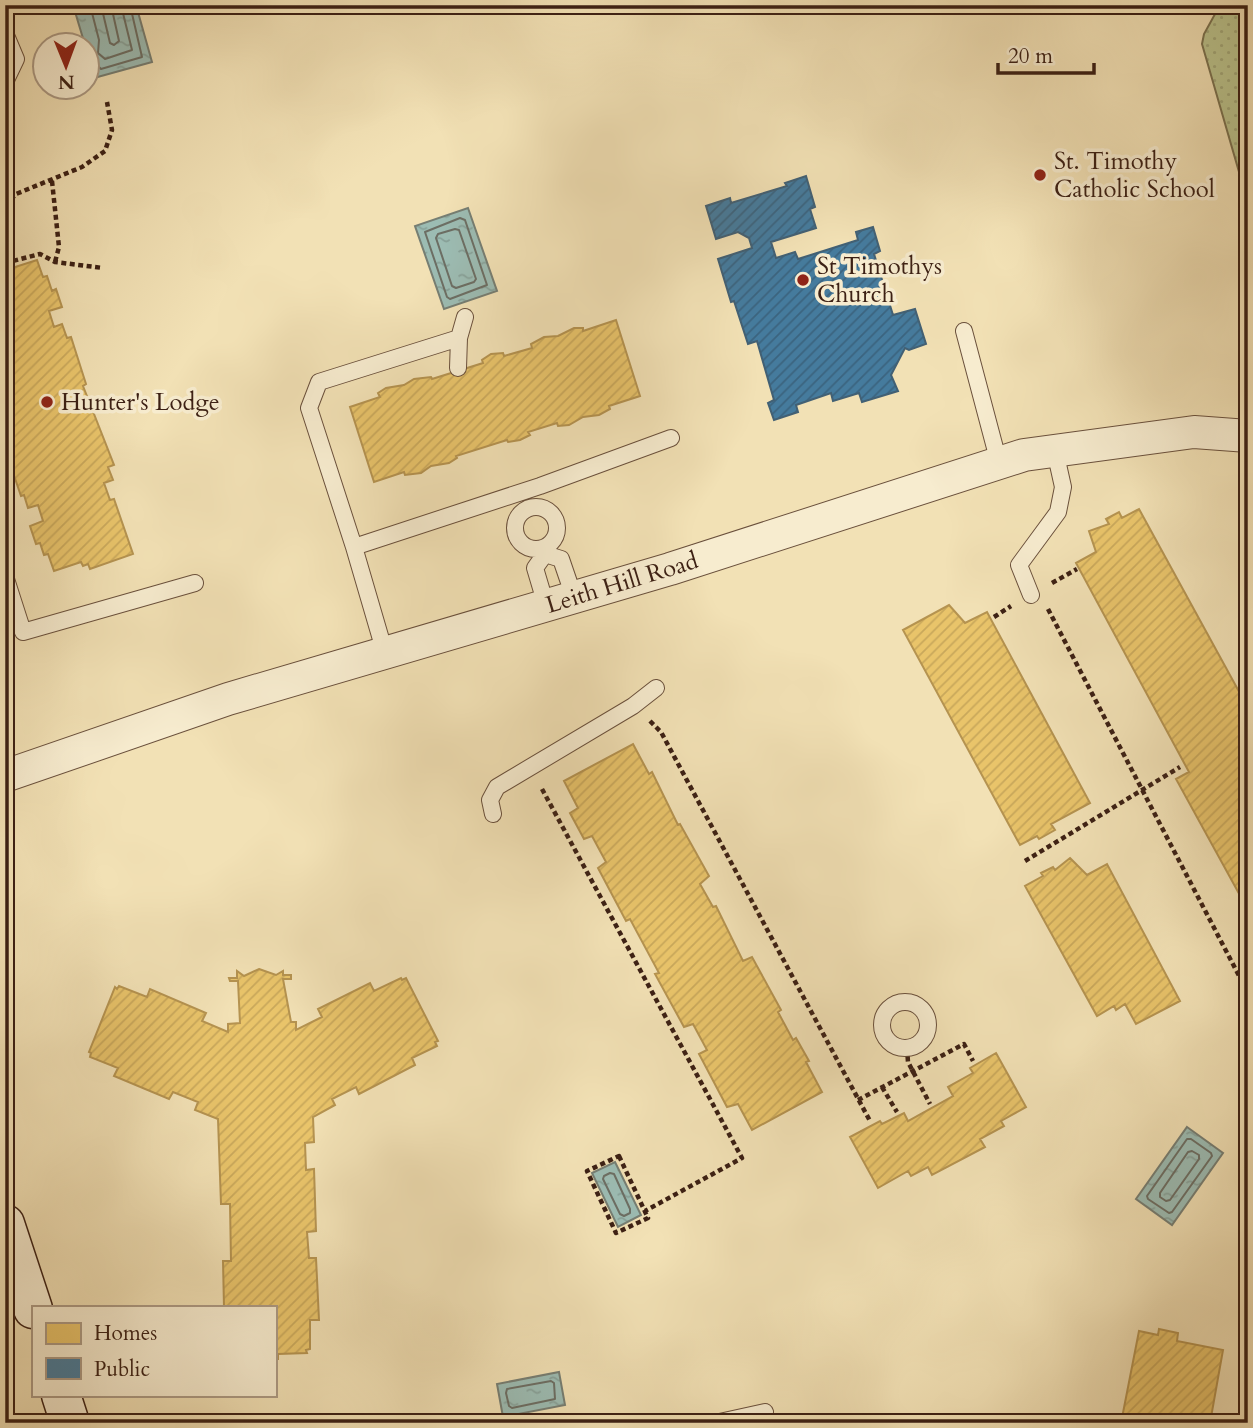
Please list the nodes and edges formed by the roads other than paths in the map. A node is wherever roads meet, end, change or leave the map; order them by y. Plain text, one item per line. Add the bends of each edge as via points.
1 (5, 33) edge
2 (5, 82) edge
3 (465, 317) dead end
4 (964, 331) dead end
5 (459, 338) junction
6 (457, 368) dead end
7 (1248, 436) edge
8 (671, 438) dead end
9 (1055, 451) junction
10 (999, 463) junction
11 (525, 491) junction
12 (530, 508) junction
13 (354, 547) junction
14 (544, 551) junction
15 (5, 576) edge
16 (195, 583) dead end
17 (1038, 599) road end
18 (560, 601) junction
19 (385, 653) junction
20 (656, 688) dead end
21 (5, 776) edge
22 (493, 814) dead end
23 (5, 1224) edge
24 (32, 1306) edge
25 (61, 1396) edge
26 (765, 1412) dead end
27 (71, 1423) edge
28 (715, 1423) edge

1 - 2 lane via 16,59
3 - 5 lane
4 - 10 lane
5 - 6 lane
5 - 13 lane via 319,382 309,408
7 - 9 street, Leith Hill Road via 1194,432
8 - 11 lane
9 - 10 street, Leith Hill Road
9 - 17 lane via 1063,487 1058,512 1019,565
10 - 18 street, Leith Hill Road
11 - 12 lane
11 - 13 lane
12 - 14 lane via 519,515 516,535 531,549
12 - 14 lane via 551,512 558,524 555,538
13 - 19 lane
14 - 18 lane via 535,568
14 - 18 lane via 561,559
15 - 16 lane via 23,632
18 - 19 street, Leith Hill Road
19 - 21 street, Leith Hill Road via 228,699
20 - 22 lane via 497,787 490,800
23 - 24 main road
25 - 27 main road
26 - 28 lane

